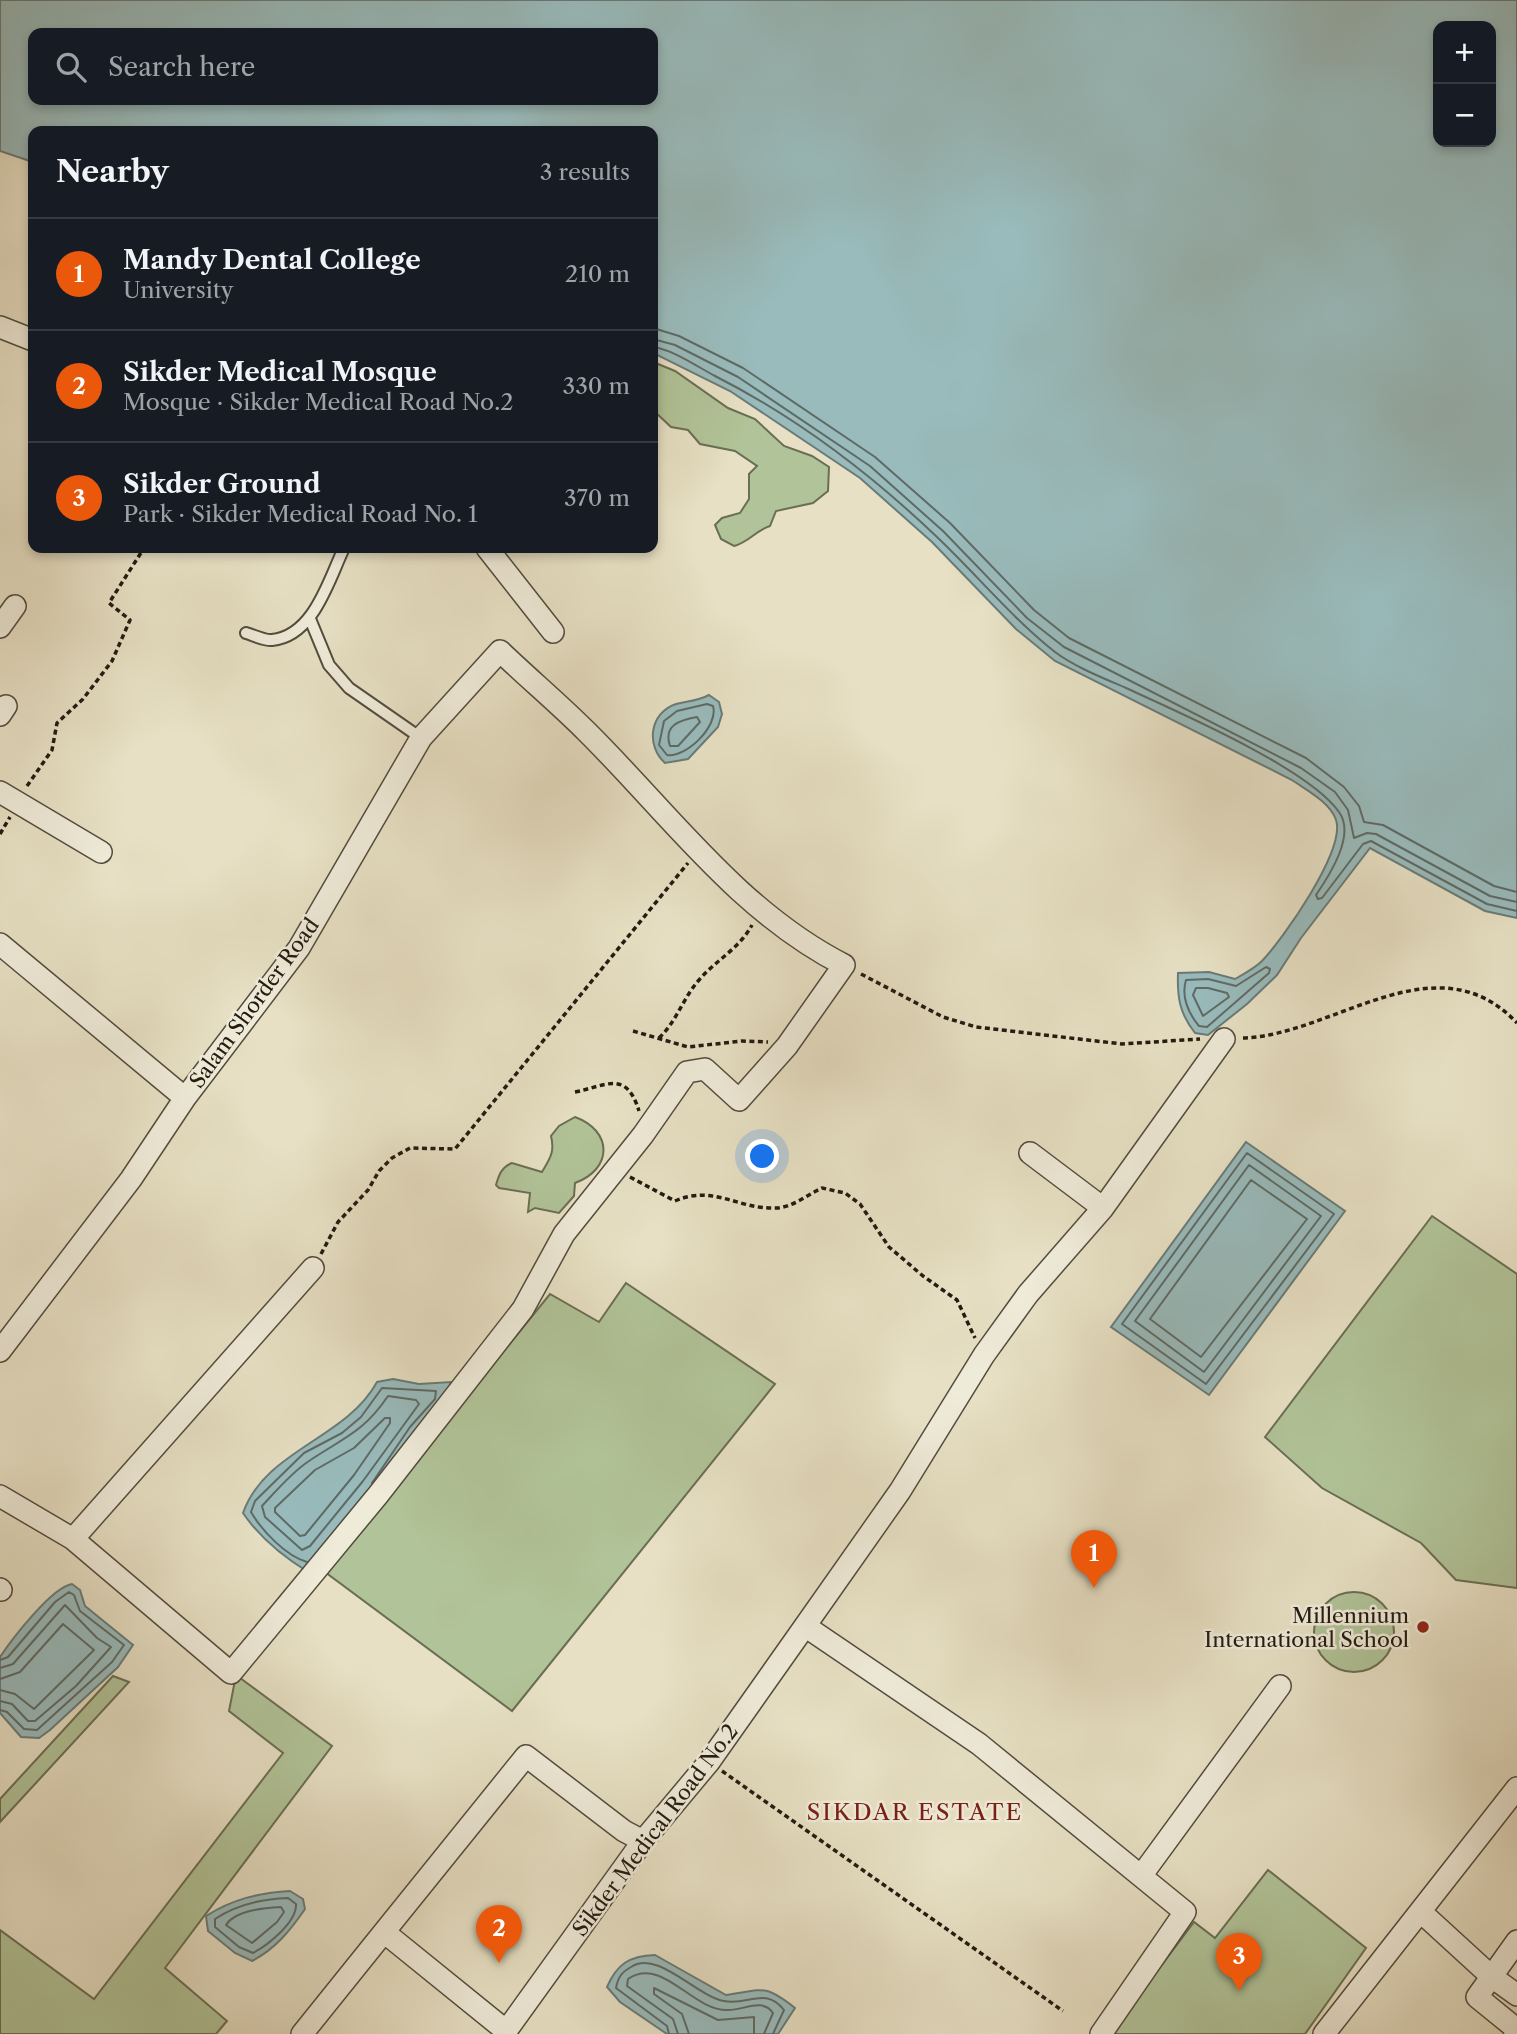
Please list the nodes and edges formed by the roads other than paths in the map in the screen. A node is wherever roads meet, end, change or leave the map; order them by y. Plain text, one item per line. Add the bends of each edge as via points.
1 (0, 327) edge
2 (28, 338) edge
3 (342, 553) edge
4 (491, 553) edge
5 (15, 606) dead end
6 (310, 620) junction
7 (0, 627) edge
8 (553, 632) dead end
9 (246, 633) dead end
10 (421, 738) junction
11 (9, 798) edge
12 (101, 852) dead end
13 (0, 944) edge
14 (1224, 1039) dead end
15 (185, 1098) junction
16 (1030, 1153) dead end
17 (1103, 1208) junction
18 (313, 1268) road end
19 (0, 1351) edge
20 (0, 1496) edge
21 (74, 1539) junction
22 (805, 1626) junction
23 (1280, 1686) dead end
24 (1517, 1788) edge
25 (643, 1841) junction
26 (1141, 1876) junction
27 (1421, 1912) junction
28 (384, 1933) junction
29 (1517, 1941) edge
30 (1492, 1977) junction
31 (1517, 1995) edge
32 (505, 2032) edge
33 (302, 2034) edge
34 (1101, 2034) edge
35 (1324, 2034) edge
36 (1515, 2034) edge

1 - 2 street
3 - 6 lane
4 - 8 street
5 - 7 street
6 - 9 lane via 271,640
6 - 10 lane via 329,666 349,688
10 - 15 street, Salam Shorder Road via 299,948
10 - 21 street, Salam Shorder Road via 500,651 585,730 697,851 761,908 820,953 844,965 787,1046 739,1100 705,1069 687,1072 564,1234 523,1309 231,1673
11 - 12 street
13 - 15 street
14 - 17 street, Sikder Medical Road No.2
15 - 19 street, Salam Shorder Road via 131,1179
16 - 17 street
17 - 22 street, Sikder Medical Road No.2 via 1028,1294 984,1355 900,1491
18 - 21 street
20 - 21 street
22 - 25 street, Sikder Medical Road No.2 via 709,1762
22 - 26 street via 979,1744
23 - 26 street
24 - 27 street
25 - 28 street via 527,1756
25 - 32 street, Sikder Medical Road No.2
26 - 34 street via 1185,1912
27 - 30 street
27 - 35 street
28 - 32 street
28 - 33 street
29 - 30 street
30 - 31 street
30 - 36 street via 1477,1997 1514,2027

